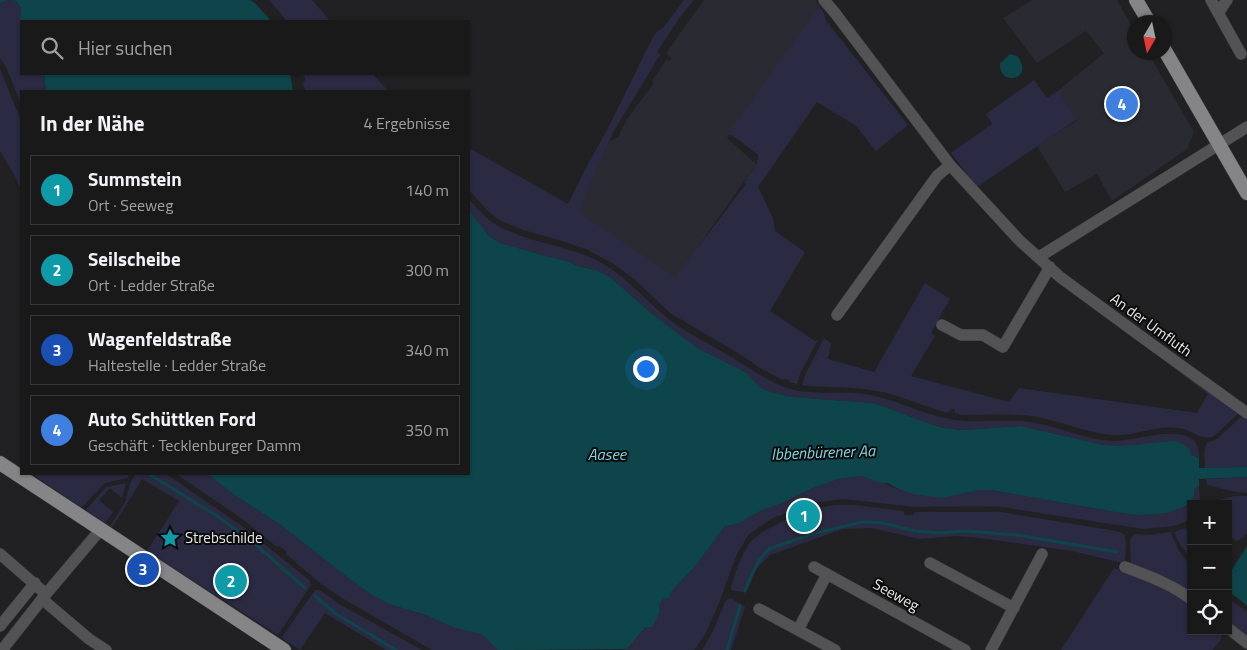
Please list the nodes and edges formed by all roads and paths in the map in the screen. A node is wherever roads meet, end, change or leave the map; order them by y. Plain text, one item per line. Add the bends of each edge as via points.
1 (824, 0) edge
2 (1136, 0) edge
3 (1212, 0) edge
4 (1227, 0) edge
5 (1218, 12) junction
6 (1145, 15) edge
7 (1241, 54) dead end
8 (1170, 60) edge
9 (1247, 127) edge
10 (1219, 144) junction
11 (950, 165) junction
12 (1247, 192) edge
13 (1039, 257) junction
14 (1050, 268) junction
15 (837, 315) dead end
16 (942, 324) dead end
17 (1247, 413) edge
18 (0, 463) edge
19 (101, 529) junction
20 (0, 554) edge
21 (1042, 554) dead end
22 (930, 563) dead end
23 (814, 567) dead end
24 (1125, 567) dead end
25 (827, 574) junction
26 (35, 583) junction
27 (44, 596) junction
28 (1187, 597) edge
29 (1014, 608) junction
30 (759, 609) dead end
31 (0, 626) edge
32 (798, 630) junction
33 (1232, 631) edge
34 (1247, 643) edge
35 (2, 650) edge
36 (106, 650) edge
37 (284, 650) edge
38 (835, 650) edge
39 (965, 650) edge
40 (991, 650) edge

1 - 11 street, An der Umfluth
2 - 6 main road
3 - 5 street
4 - 5 street
5 - 7 street
8 - 10 main road
9 - 10 street
10 - 12 main road
10 - 13 street
11 - 13 street, An der Umfluth via 1019,240
11 - 15 street via 937,176
13 - 14 street, An der Umfluth
14 - 16 street via 1003,347 984,335 961,335
14 - 17 street, An der Umfluth
18 - 19 main road
19 - 27 street
19 - 37 main road
20 - 26 street
21 - 29 street
22 - 29 street
23 - 25 street, Seeweg
24 - 28 street via 1159,580
25 - 32 street
25 - 39 street, Seeweg
26 - 27 street
26 - 31 street
27 - 35 street
27 - 36 street via 89,639
29 - 40 street
30 - 32 street
32 - 38 street
33 - 34 street

